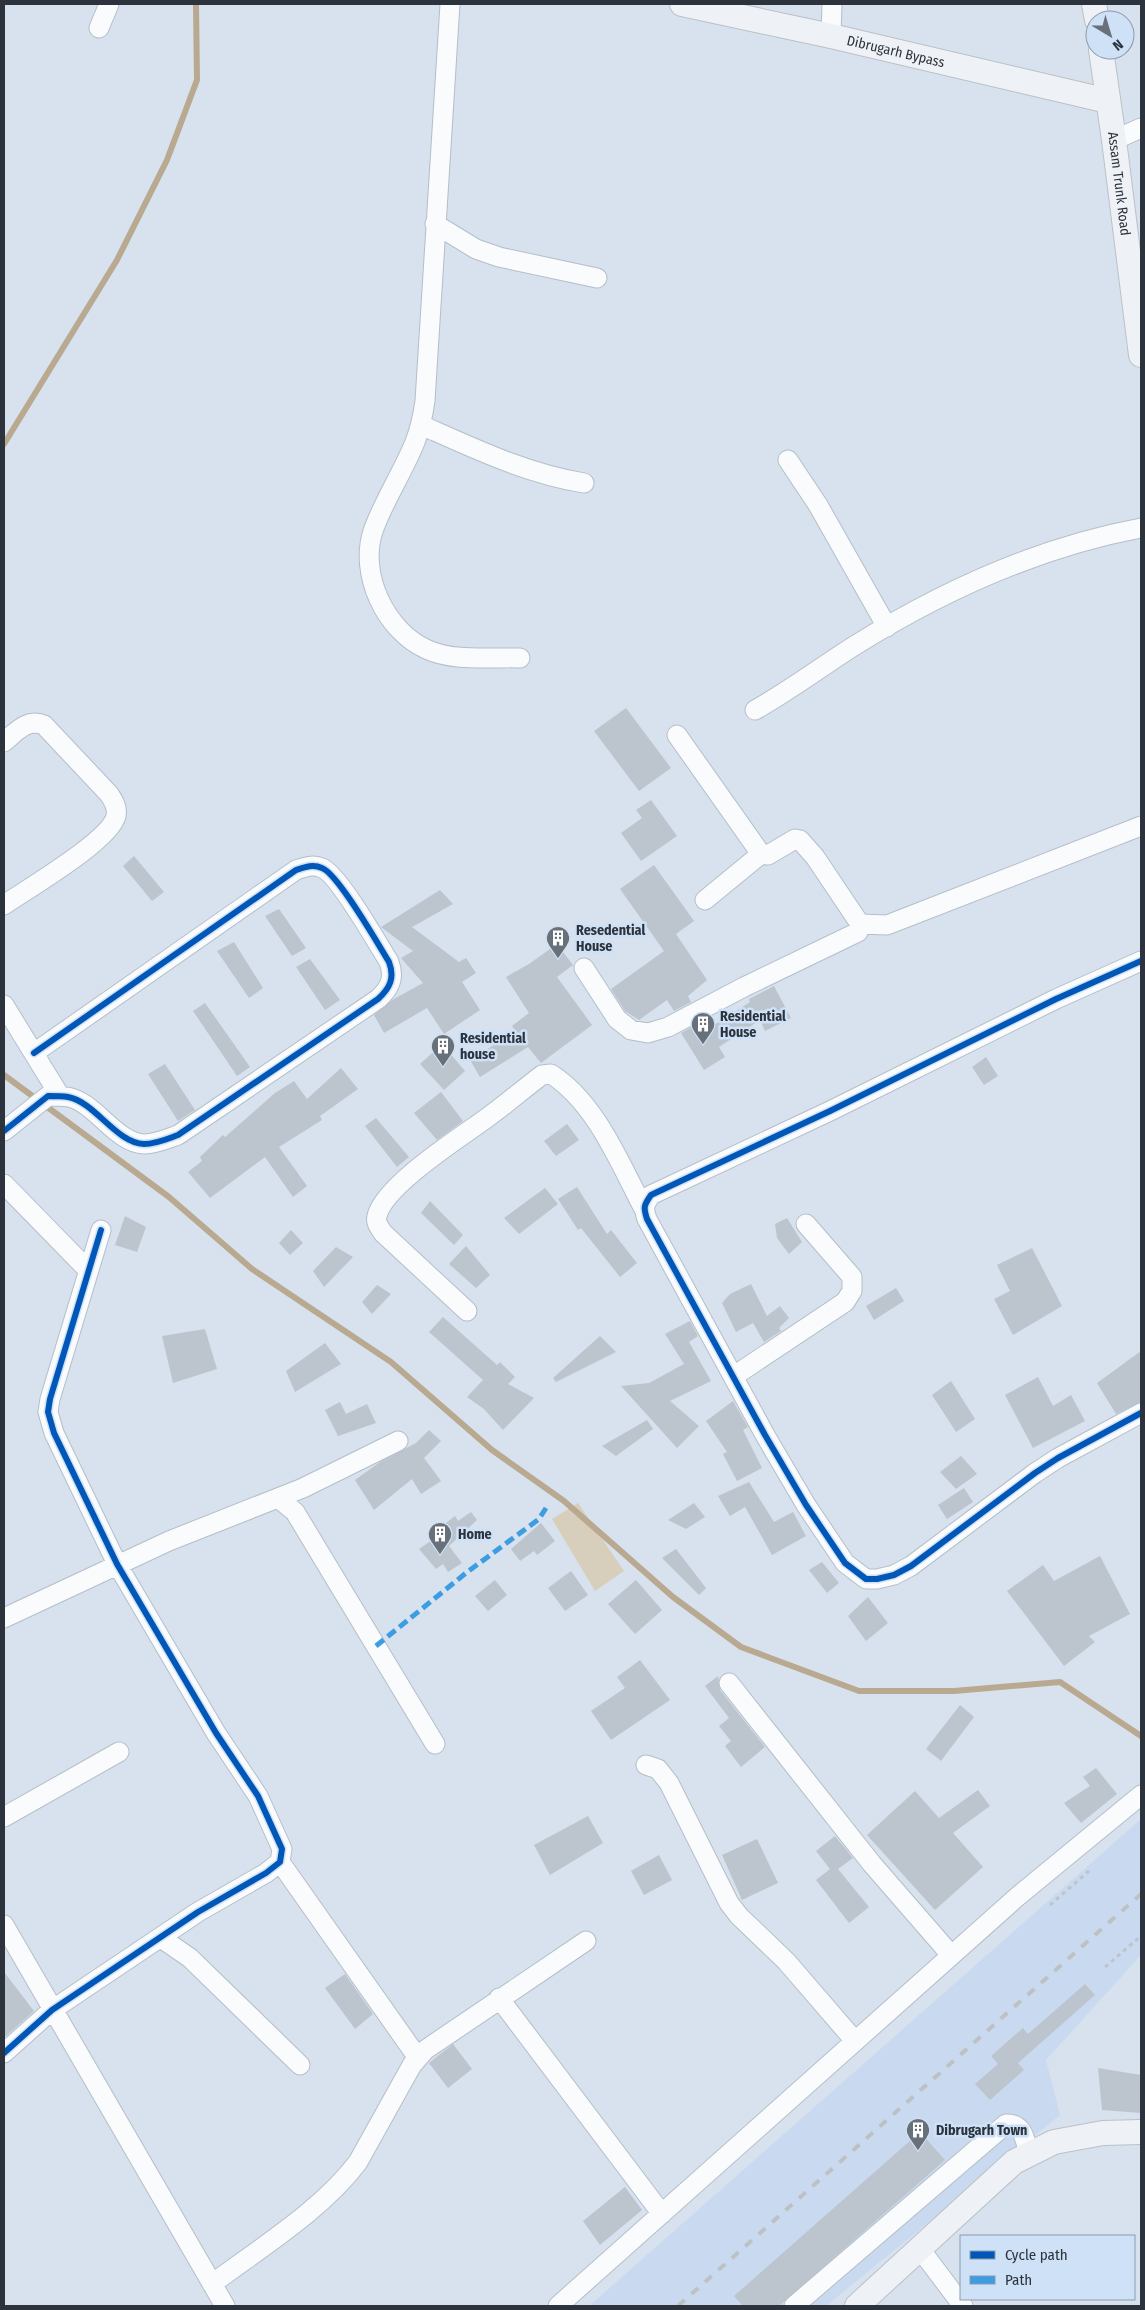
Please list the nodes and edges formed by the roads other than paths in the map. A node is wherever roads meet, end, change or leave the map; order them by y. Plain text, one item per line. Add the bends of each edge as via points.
1 (109, 4) edge
2 (450, 4) edge
3 (682, 4) edge
4 (832, 4) edge
5 (99, 28) dead end
6 (831, 36) junction
7 (1102, 60) edge
8 (1108, 102) junction
9 (1141, 128) edge
10 (1114, 140) junction
11 (435, 224) junction
12 (597, 278) dead end
13 (1141, 355) edge
14 (421, 425) junction
15 (788, 460) dead end
16 (584, 483) dead end
17 (1141, 528) edge
18 (887, 627) junction
19 (520, 658) dead end
20 (755, 710) dead end
21 (677, 735) dead end
22 (4, 742) edge
23 (1141, 826) edge
24 (761, 854) junction
25 (705, 900) dead end
26 (4, 905) edge
27 (860, 924) junction
28 (1141, 961) edge
29 (584, 968) dead end
30 (4, 1006) edge
31 (34, 1053) junction
32 (54, 1096) junction
33 (9, 1126) edge
34 (4, 1184) edge
35 (644, 1209) junction
36 (806, 1224) dead end
37 (101, 1230) dead end
38 (88, 1270) junction
39 (467, 1312) dead end
40 (734, 1376) junction
41 (1141, 1413) edge
42 (398, 1440) dead end
43 (278, 1498) junction
44 (117, 1564) junction
45 (4, 1618) edge
46 (729, 1683) dead end
47 (435, 1744) dead end
48 (120, 1752) dead end
49 (646, 1765) dead end
50 (1141, 1795) edge
51 (4, 1816) edge
52 (280, 1862) junction
53 (4, 1925) edge
54 (161, 1938) junction
55 (586, 1941) dead end
56 (951, 1955) junction
57 (499, 1998) junction
58 (52, 2010) junction
59 (855, 2041) junction
60 (4, 2053) edge
61 (418, 2058) junction
62 (300, 2065) dead end
63 (1141, 2132) edge
64 (1030, 2154) junction
65 (662, 2214) junction
66 (920, 2249) junction
67 (212, 2284) junction
68 (226, 2306) edge
69 (558, 2306) edge
70 (794, 2306) edge
71 (857, 2306) edge
72 (962, 2306) edge

1 - 5 street
2 - 11 street
3 - 6 main road, Dibrugarh Bypass
4 - 6 street
6 - 8 main road, Dibrugarh Bypass
7 - 8 main road, Assam Trunk Road
8 - 10 main road, Assam Trunk Road
9 - 10 street
10 - 13 main road, Assam Trunk Road
11 - 12 street via 476,249 499,257
11 - 14 street via 428,368
14 - 16 street via 560,480
14 - 19 street via 373,533 369,565 377,596 405,635 426,649 445,655
15 - 18 street via 818,505
17 - 18 street via 1060,548 993,572
18 - 20 street
21 - 24 street
22 - 26 street via 30,723 44,725 109,794 115,804 116,815 110,827 94,843
23 - 27 street via 887,925
24 - 25 street
24 - 27 street via 768,855 794,839 800,840
27 - 29 street via 858,932 668,1027 648,1033 631,1030 617,1019
28 - 35 street via 1056,998 830,1111 651,1195
30 - 31 street
31 - 32 street
31 - 32 street via 296,870 309,866 323,868 336,880 390,962 393,973 390,983 378,999 178,1135 143,1144 130,1140 81,1102
32 - 33 street
34 - 38 street
35 - 39 street via 616,1156 574,1092 551,1074 542,1075 425,1162 396,1189 377,1216 383,1233
35 - 40 street
36 - 40 street via 852,1277 852,1291 845,1302
37 - 38 street
38 - 44 street via 48,1412 62,1452
40 - 41 street via 806,1505 845,1563 866,1579 894,1575 911,1566 1035,1473
42 - 43 street
43 - 44 street
43 - 47 street via 295,1512
44 - 45 street
44 - 52 street via 216,1733 258,1796 282,1849
46 - 56 street via 872,1864
48 - 51 street
49 - 59 street via 658,1769 670,1783 729,1903 786,1961
50 - 56 street
52 - 54 street
52 - 61 street
53 - 58 street
54 - 58 street
54 - 62 street via 196,1964
55 - 57 street
56 - 59 street
57 - 61 street via 440,2038
57 - 65 street
58 - 60 street
58 - 67 street
59 - 65 street
61 - 67 street via 348,2176 312,2208
63 - 64 main road via 1104,2133 1054,2142
64 - 66 main road via 1014,2162
64 - 70 street via 1022,2130 1012,2123 1006,2124
65 - 69 street
66 - 71 main road
66 - 72 street
67 - 68 street

